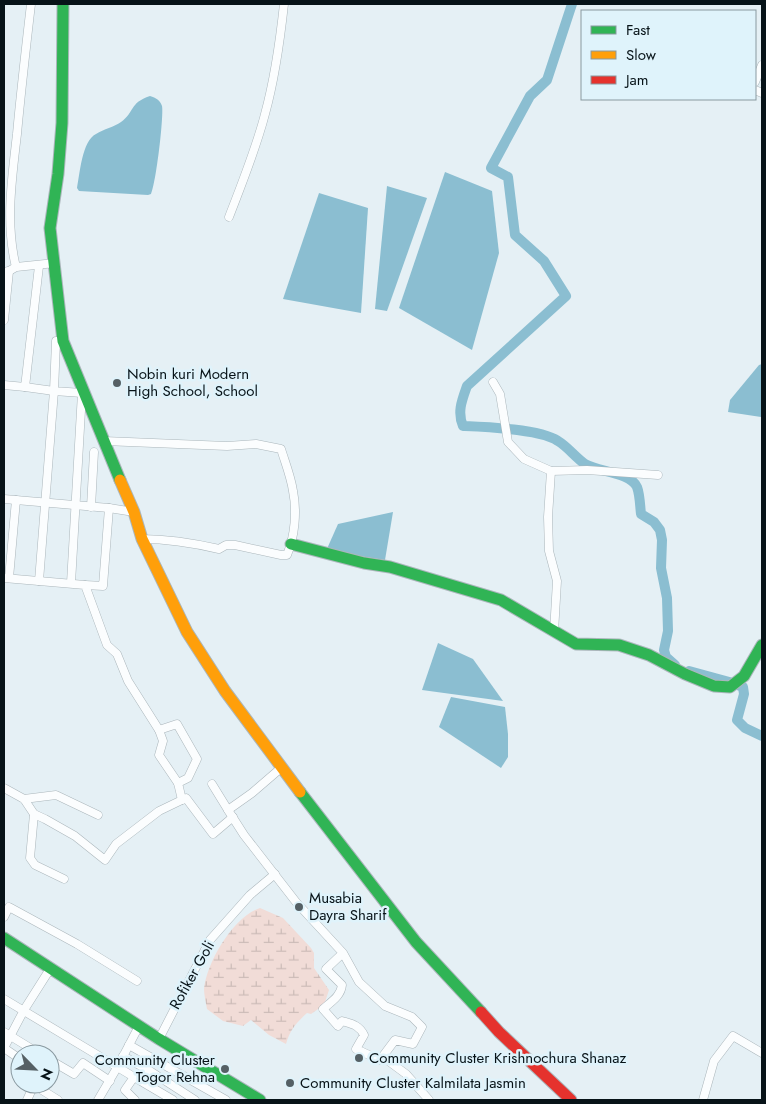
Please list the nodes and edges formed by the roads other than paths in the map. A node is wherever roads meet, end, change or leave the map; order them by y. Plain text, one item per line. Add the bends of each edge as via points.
1 (31, 4) edge
2 (63, 4) edge
3 (284, 4) edge
4 (762, 66) edge
5 (756, 80) edge
6 (4, 164) edge
7 (14, 165) junction
8 (229, 217) dead end
9 (55, 263) junction
10 (39, 266) junction
11 (9, 270) edge
12 (4, 320) edge
13 (63, 341) junction
14 (493, 382) dead end
15 (4, 385) edge
16 (25, 387) junction
17 (54, 391) junction
18 (83, 394) junction
19 (104, 442) junction
20 (94, 452) dead end
21 (551, 471) junction
22 (658, 475) dead end
23 (4, 499) edge
24 (16, 500) junction
25 (45, 503) junction
26 (76, 506) junction
27 (91, 507) junction
28 (110, 508) junction
29 (134, 512) junction
30 (142, 539) junction
31 (292, 544) junction
32 (6, 578) edge
33 (39, 581) junction
34 (71, 583) junction
35 (85, 585) junction
36 (554, 632) junction
37 (762, 645) edge
38 (160, 730) junction
39 (281, 768) junction
40 (178, 783) junction
41 (212, 784) dead end
42 (4, 788) edge
43 (24, 799) junction
44 (182, 800) junction
45 (228, 810) junction
46 (34, 814) junction
47 (98, 814) dead end
48 (233, 817) junction
49 (275, 874) junction
50 (64, 878) dead end
51 (4, 918) edge
52 (4, 938) edge
53 (343, 953) junction
54 (50, 969) junction
55 (137, 982) dead end
56 (4, 999) edge
57 (24, 1010) junction
58 (139, 1026) junction
59 (7, 1034) edge
60 (158, 1038) junction
61 (24, 1044) edge
62 (129, 1045) junction
63 (4, 1048) edge
64 (762, 1053) edge
65 (123, 1056) junction
66 (383, 1057) junction
67 (60, 1066) edge
68 (118, 1066) junction
69 (134, 1077) junction
70 (110, 1081) junction
71 (27, 1100) edge
72 (58, 1100) edge
73 (98, 1100) edge
74 (135, 1100) edge
75 (173, 1100) edge
76 (195, 1100) edge
77 (226, 1100) edge
78 (260, 1100) edge
79 (429, 1100) edge
80 (571, 1100) edge
81 (703, 1100) edge

1 - 7 street
2 - 9 street via 60,140 50,228
3 - 8 street via 265,114
4 - 5 street
6 - 7 street
7 - 11 street
9 - 10 street
9 - 13 street
10 - 11 street
10 - 16 street
11 - 12 street
13 - 17 street via 56,341
13 - 18 street
14 - 21 street via 500,394 508,442 524,459
15 - 16 street
16 - 17 street
17 - 18 street
17 - 25 street
18 - 19 street
18 - 26 street
19 - 29 street
19 - 31 street via 256,444 281,448 293,491
20 - 27 street
21 - 22 street
21 - 36 street via 549,551 557,581
23 - 24 street
24 - 25 street
24 - 32 street
25 - 26 street
25 - 33 street
26 - 27 street
26 - 34 street
27 - 28 street
28 - 29 street
28 - 35 street via 103,586
29 - 30 street
30 - 31 street via 165,539 219,549 226,545 286,555
30 - 39 street via 187,632
31 - 36 street via 390,567 501,600
32 - 33 street
33 - 34 street
34 - 35 street
35 - 38 street via 107,645 117,654 128,681
36 - 37 street via 576,644 619,645 649,655 714,686 730,687 744,676
38 - 40 street via 163,741 159,755
38 - 40 street via 177,724 197,759 188,778
39 - 45 street
39 - 80 street via 416,942 499,1032
40 - 44 street
41 - 45 street
42 - 43 street
43 - 46 street
43 - 47 street via 56,795
44 - 46 street via 159,811 116,844 104,860 75,836
44 - 48 street via 186,798 213,834
45 - 48 street
46 - 50 street via 30,858 35,865
48 - 49 street
49 - 53 street
49 - 60 street, Rofiker Goli via 250,895 210,940
51 - 55 street via 9,908 77,944
52 - 54 street
53 - 66 street via 359,982 385,1006 412,1017 422,1027 414,1044 395,1040
53 - 66 street via 326,969 342,985 341,990 323,1008 338,1026 342,1020 360,1028 364,1035 356,1049 380,1060
54 - 57 street
54 - 58 street
56 - 57 street
57 - 59 street
57 - 68 street
58 - 60 street
58 - 62 street
59 - 61 street
59 - 63 street
60 - 78 street
62 - 65 street
62 - 77 street
64 - 81 street via 733,1036 714,1061
65 - 68 street
65 - 76 street
66 - 79 street via 406,1074
67 - 70 street via 74,1074 83,1062
68 - 69 street
68 - 70 street
69 - 74 street via 125,1090
69 - 75 street
70 - 73 street
71 - 72 street via 34,1086

